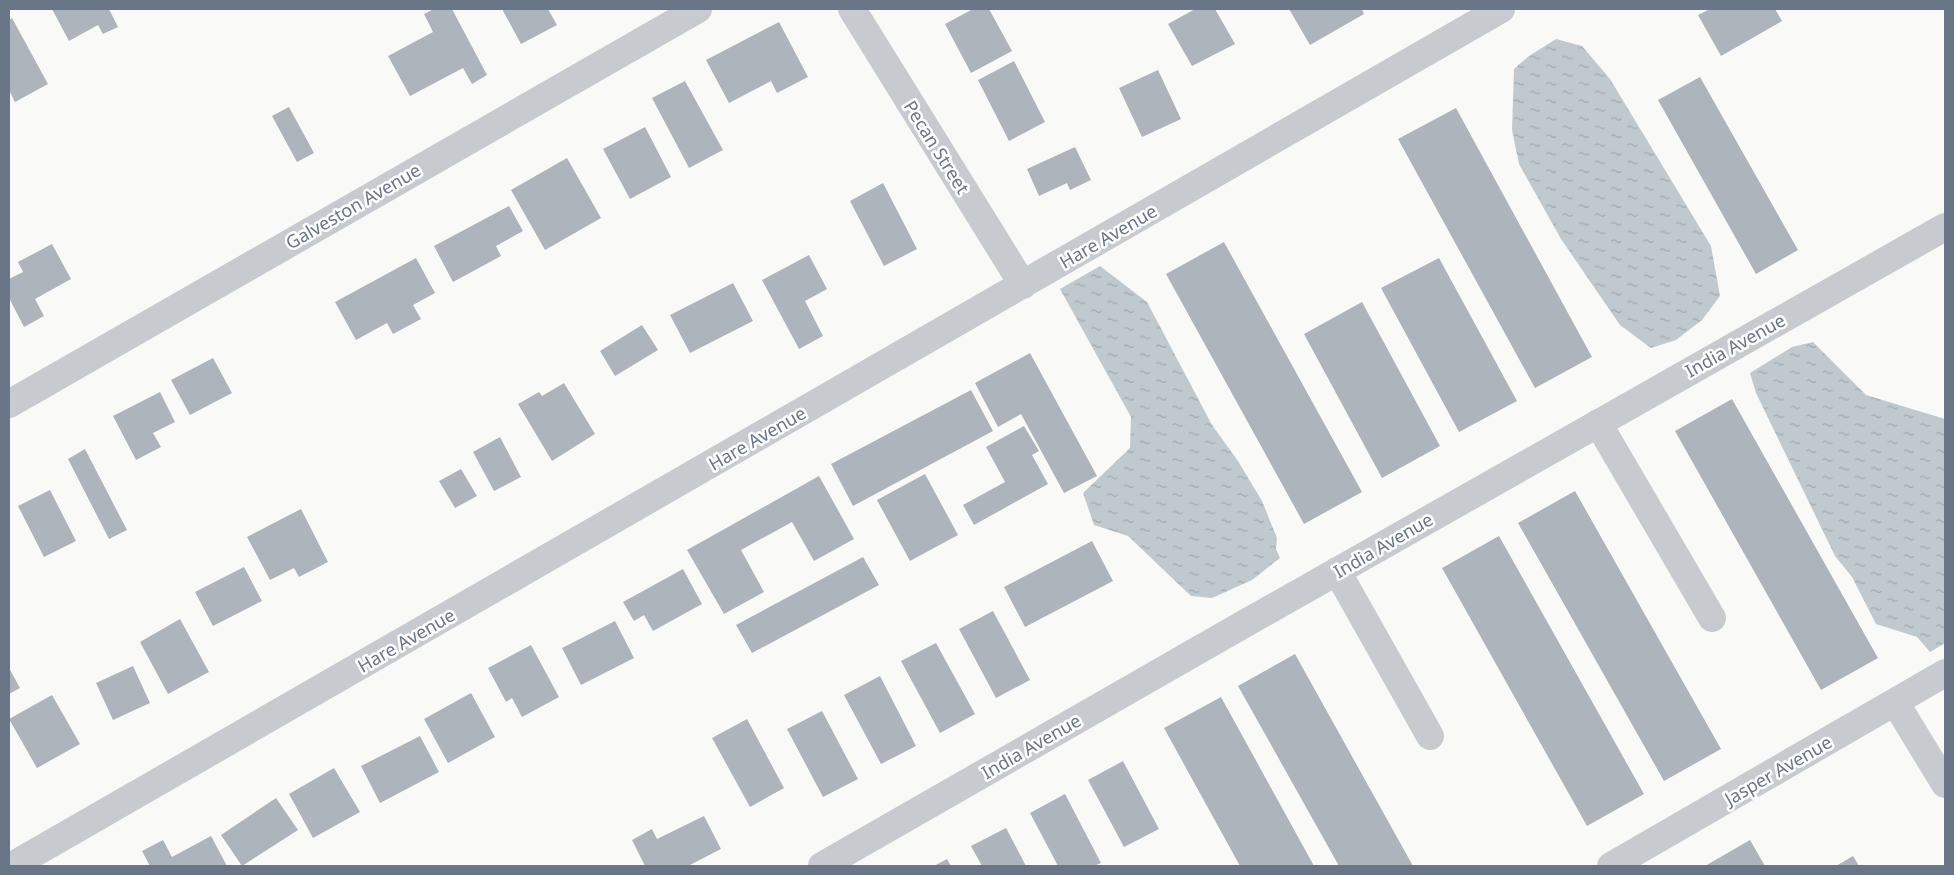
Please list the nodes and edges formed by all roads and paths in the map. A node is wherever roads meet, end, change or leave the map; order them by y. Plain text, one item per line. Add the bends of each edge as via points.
1 (698, 9) edge
2 (852, 9) edge
3 (1500, 9) edge
4 (1945, 226) edge
5 (1023, 285) junction
6 (9, 404) edge
7 (1598, 423) junction
8 (1336, 571) junction
9 (1712, 618) dead end
10 (1945, 673) edge
11 (1895, 702) junction
12 (1430, 736) dead end
13 (1945, 784) edge
14 (12, 866) edge
15 (822, 866) edge
16 (1611, 866) edge

1 - 6 street, Galveston Avenue
2 - 5 street, Pecan Street
3 - 5 street, Hare Avenue
4 - 7 street, India Avenue
5 - 14 street, Hare Avenue
7 - 8 street, India Avenue
7 - 9 street
8 - 12 street
8 - 15 street, India Avenue
10 - 11 street, Jasper Avenue
11 - 13 street
11 - 16 street, Jasper Avenue

